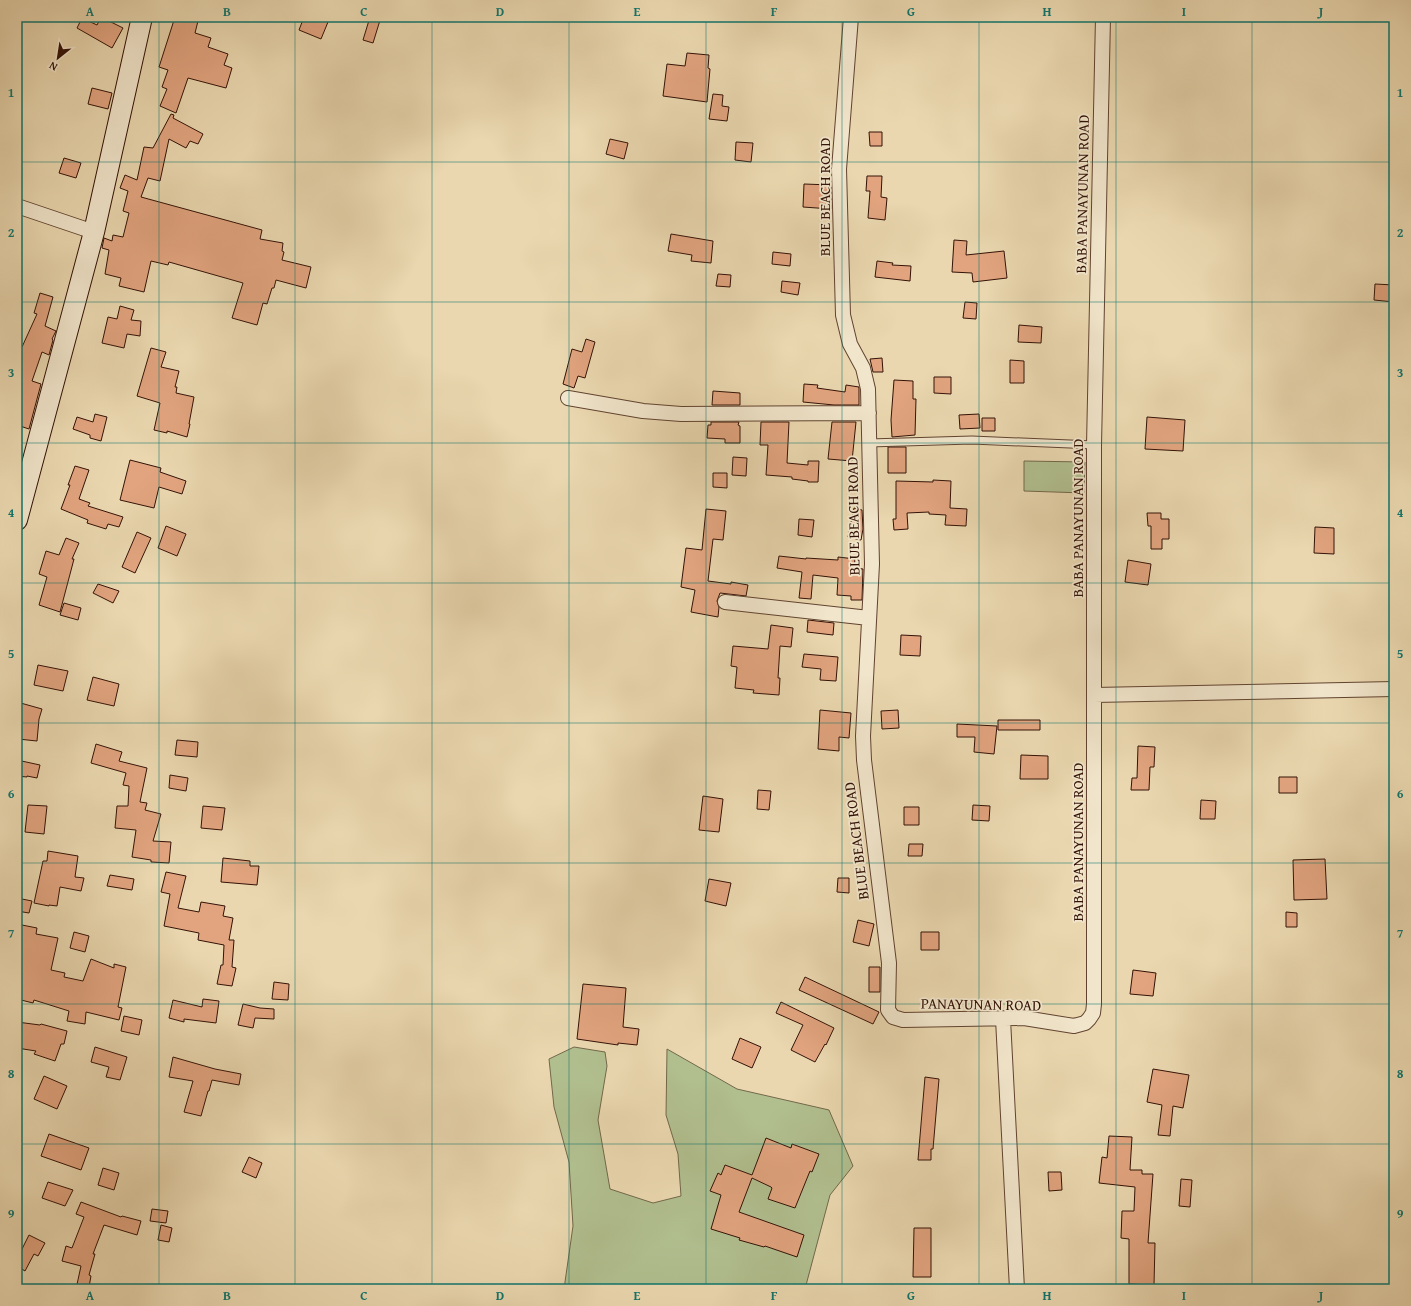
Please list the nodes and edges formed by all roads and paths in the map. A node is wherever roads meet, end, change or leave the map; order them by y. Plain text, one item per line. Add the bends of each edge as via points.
1 (142, 17) edge
2 (851, 17) edge
3 (1103, 17) edge
4 (17, 206) edge
5 (94, 232) junction
6 (568, 398) dead end
7 (869, 413) junction
8 (869, 443) junction
9 (1094, 445) junction
10 (17, 520) edge
11 (725, 602) dead end
12 (869, 618) junction
13 (1394, 689) edge
14 (1094, 696) junction
15 (893, 1017) joint
16 (1003, 1019) junction
17 (1089, 1019) joint
18 (1017, 1289) edge

1 - 5 main road
2 - 7 street, BLUE BEACH ROAD via 839,169 843,315 850,344 863,368 868,389
3 - 9 street, BABA PANAYUNAN ROAD
4 - 5 street
5 - 10 main road
6 - 7 street via 643,412 681,414
7 - 8 street, BLUE BEACH ROAD
8 - 9 lane via 972,440
8 - 12 street, BLUE BEACH ROAD via 872,564
9 - 14 street, BABA PANAYUNAN ROAD
11 - 12 street
12 - 15 street, BLUE BEACH ROAD via 864,760 889,963 888,1010
13 - 14 street
14 - 17 street, BABA PANAYUNAN ROAD via 1094,1004
15 - 16 street, PANAYUNAN ROAD via 903,1020
16 - 17 street, PANAYUNAN ROAD via 1024,1018 1074,1026
16 - 18 street

